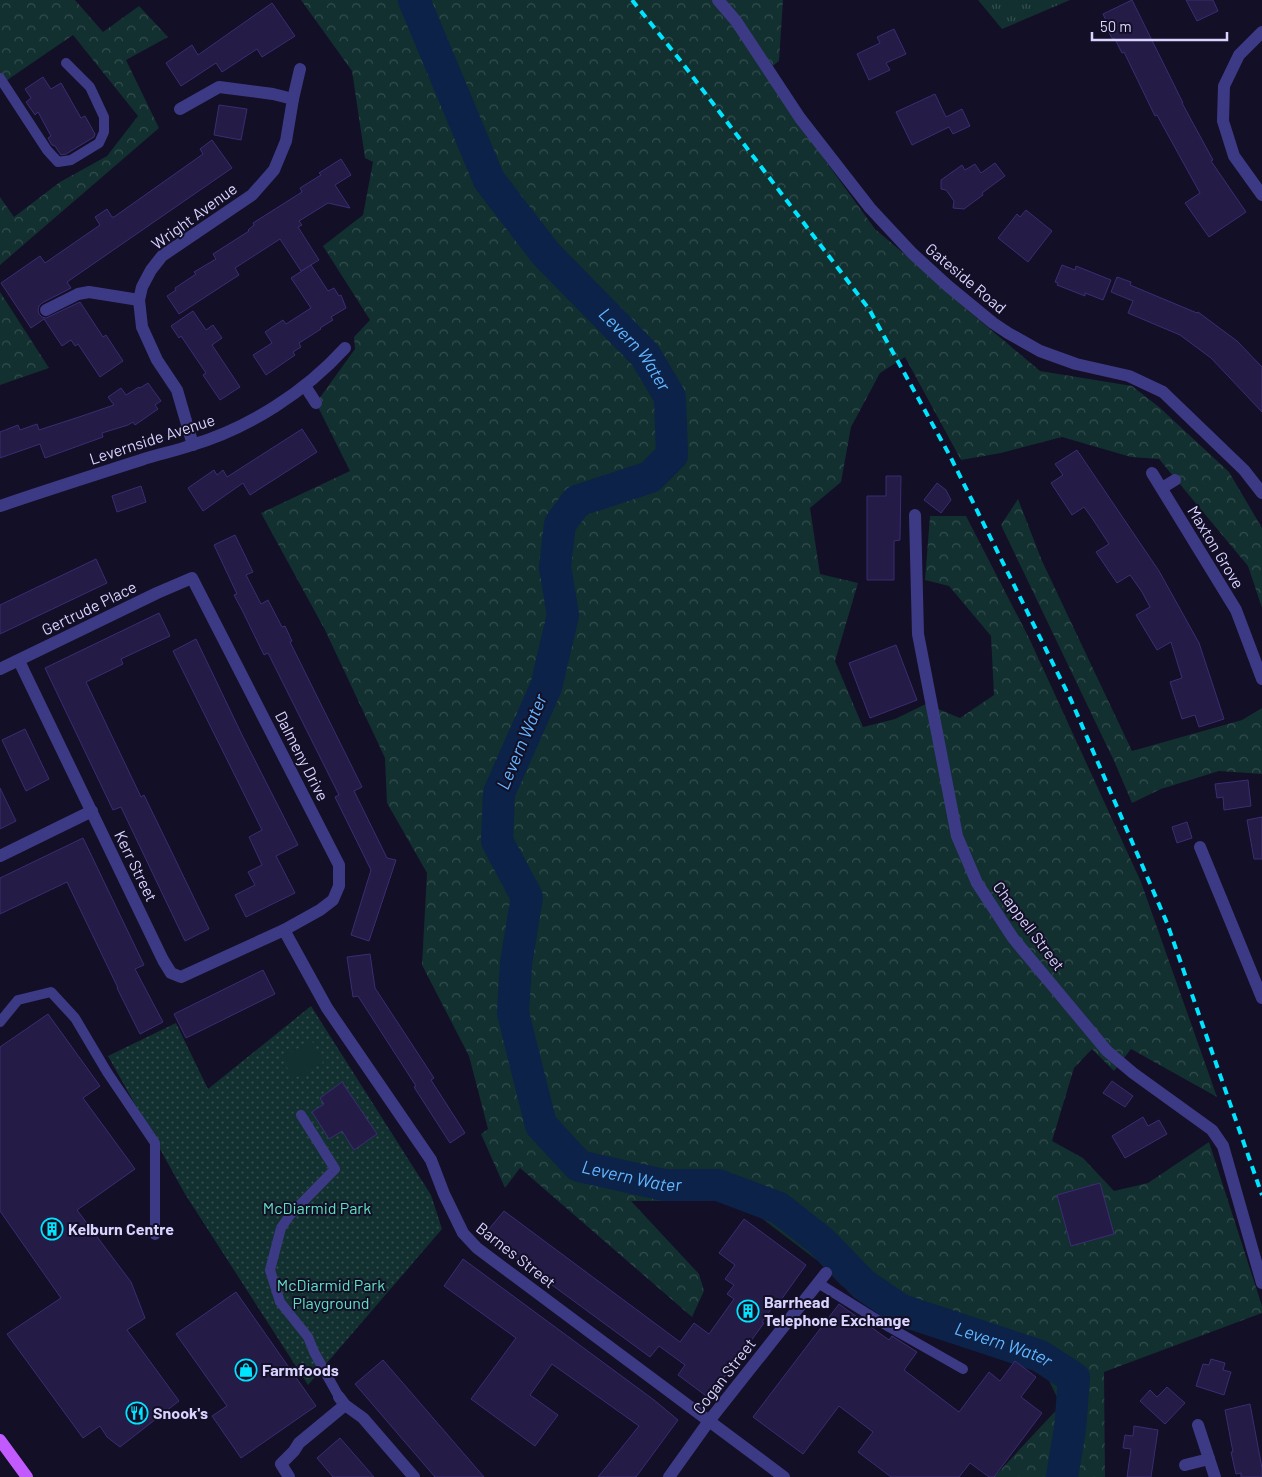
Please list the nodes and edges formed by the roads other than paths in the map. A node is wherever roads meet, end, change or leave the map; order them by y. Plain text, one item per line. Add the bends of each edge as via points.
1 (718, 0) edge
2 (1262, 32) edge
3 (66, 63) dead end
4 (300, 69) dead end
5 (0, 78) edge
6 (293, 99) junction
7 (180, 109) dead end
8 (1262, 194) edge
9 (139, 300) junction
10 (46, 310) dead end
11 (345, 348) dead end
12 (305, 386) junction
13 (316, 403) dead end
14 (193, 445) junction
15 (1152, 473) dead end
16 (1175, 480) dead end
17 (1162, 488) junction
18 (1262, 494) edge
19 (0, 506) edge
20 (915, 515) dead end
21 (192, 578) joint
22 (19, 661) junction
23 (0, 669) edge
24 (1262, 679) edge
25 (92, 811) junction
26 (1200, 848) dead end
27 (0, 856) edge
28 (284, 930) junction
29 (1262, 998) edge
30 (0, 1022) edge
31 (301, 1115) dead end
32 (154, 1235) dead end
33 (822, 1278) joint
34 (1262, 1282) edge
35 (963, 1369) dead end
36 (342, 1401) junction
37 (709, 1421) junction
38 (1198, 1425) dead end
39 (0, 1440) edge
40 (1209, 1459) junction
41 (1185, 1465) dead end
42 (27, 1477) edge
43 (289, 1477) edge
44 (414, 1477) edge
45 (669, 1477) edge
46 (784, 1477) edge
47 (1215, 1477) edge

1 - 18 street, Gateside Road via 736,21 800,118 870,208 948,286 1000,328 1040,351 1076,364 1129,376 1163,392 1244,470
2 - 8 street via 1239,55 1224,86 1224,121 1234,156
3 - 5 lane via 90,87 104,117 104,132 99,144 72,160 58,162 47,150
4 - 6 street, Wright Avenue
6 - 7 street via 219,87
6 - 9 street, Wright Avenue via 286,141 274,170 252,195 162,256 142,287
9 - 10 street via 89,292
9 - 14 street, Wright Avenue via 142,327 157,360 177,390
11 - 12 street, Levernside Avenue
12 - 13 street
12 - 14 street, Levernside Avenue via 253,420
14 - 19 street, Levernside Avenue
15 - 17 street, Maxton Grove
16 - 17 street
17 - 24 street, Maxton Grove via 1236,610
20 - 34 street, Chappell Street via 918,634 957,836 977,883 1013,938 1107,1050 1212,1130 1223,1146
21 - 22 street, Gertrude Place
21 - 28 street, Dalmeny Drive via 339,865 339,886 333,900
22 - 23 street, Gertrude Place
22 - 25 street, Kerr Street
25 - 27 street
25 - 28 street, Kerr Street via 171,973 181,977
26 - 29 street
28 - 37 street, Barnes Street via 327,1008 431,1160 463,1233 477,1248
30 - 32 lane via 18,1000 51,992 75,1018 155,1143
31 - 36 lane via 335,1169 281,1228 270,1270 280,1302 308,1337
33 - 35 lane via 889,1327
33 - 37 street, Cogan Street
36 - 43 street via 281,1464
36 - 44 street via 363,1418
37 - 45 street, Cogan Street
37 - 46 street, Barnes Street
38 - 40 street
39 - 42 main road
40 - 41 street
40 - 47 street

